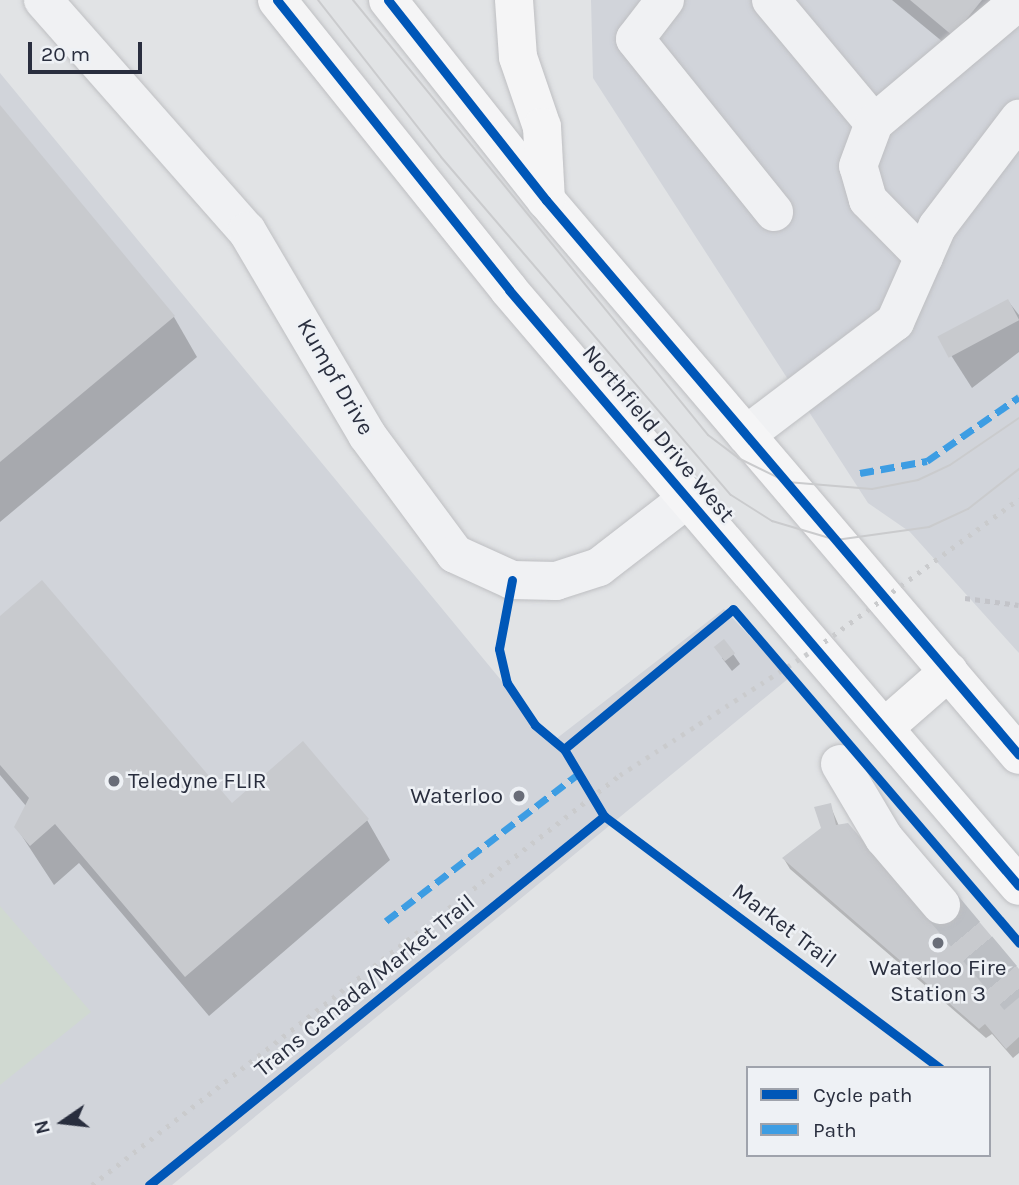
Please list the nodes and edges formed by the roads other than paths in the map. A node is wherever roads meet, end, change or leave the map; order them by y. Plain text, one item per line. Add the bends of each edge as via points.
1 (43, 0) edge
2 (277, 0) edge
3 (388, 0) edge
4 (514, 0) edge
5 (665, 0) edge
6 (771, 0) edge
7 (1019, 1) edge
8 (1019, 118) edge
9 (874, 123) junction
10 (546, 200) junction
11 (774, 212) dead end
12 (924, 257) junction
13 (747, 435) junction
14 (687, 499) junction
15 (948, 671) junction
16 (884, 728) junction
17 (1019, 755) edge
18 (839, 764) dead end
19 (1019, 886) edge
20 (941, 905) tunnel mouth

1 - 14 street, Kumpf Drive via 247,231 367,435 455,554 512,580 556,581 599,567
2 - 14 main road, Northfield Drive West
3 - 10 main road
4 - 10 main road via 518,57 542,127
5 - 11 street via 635,39
6 - 9 street
7 - 9 street
8 - 12 street via 937,227
9 - 12 street via 858,166 868,200
10 - 13 main road
12 - 13 street via 895,322
13 - 15 main road
14 - 16 main road, Northfield Drive West
15 - 16 main road
15 - 17 main road
16 - 19 main road, Northfield Drive West
18 - 20 street via 884,838

